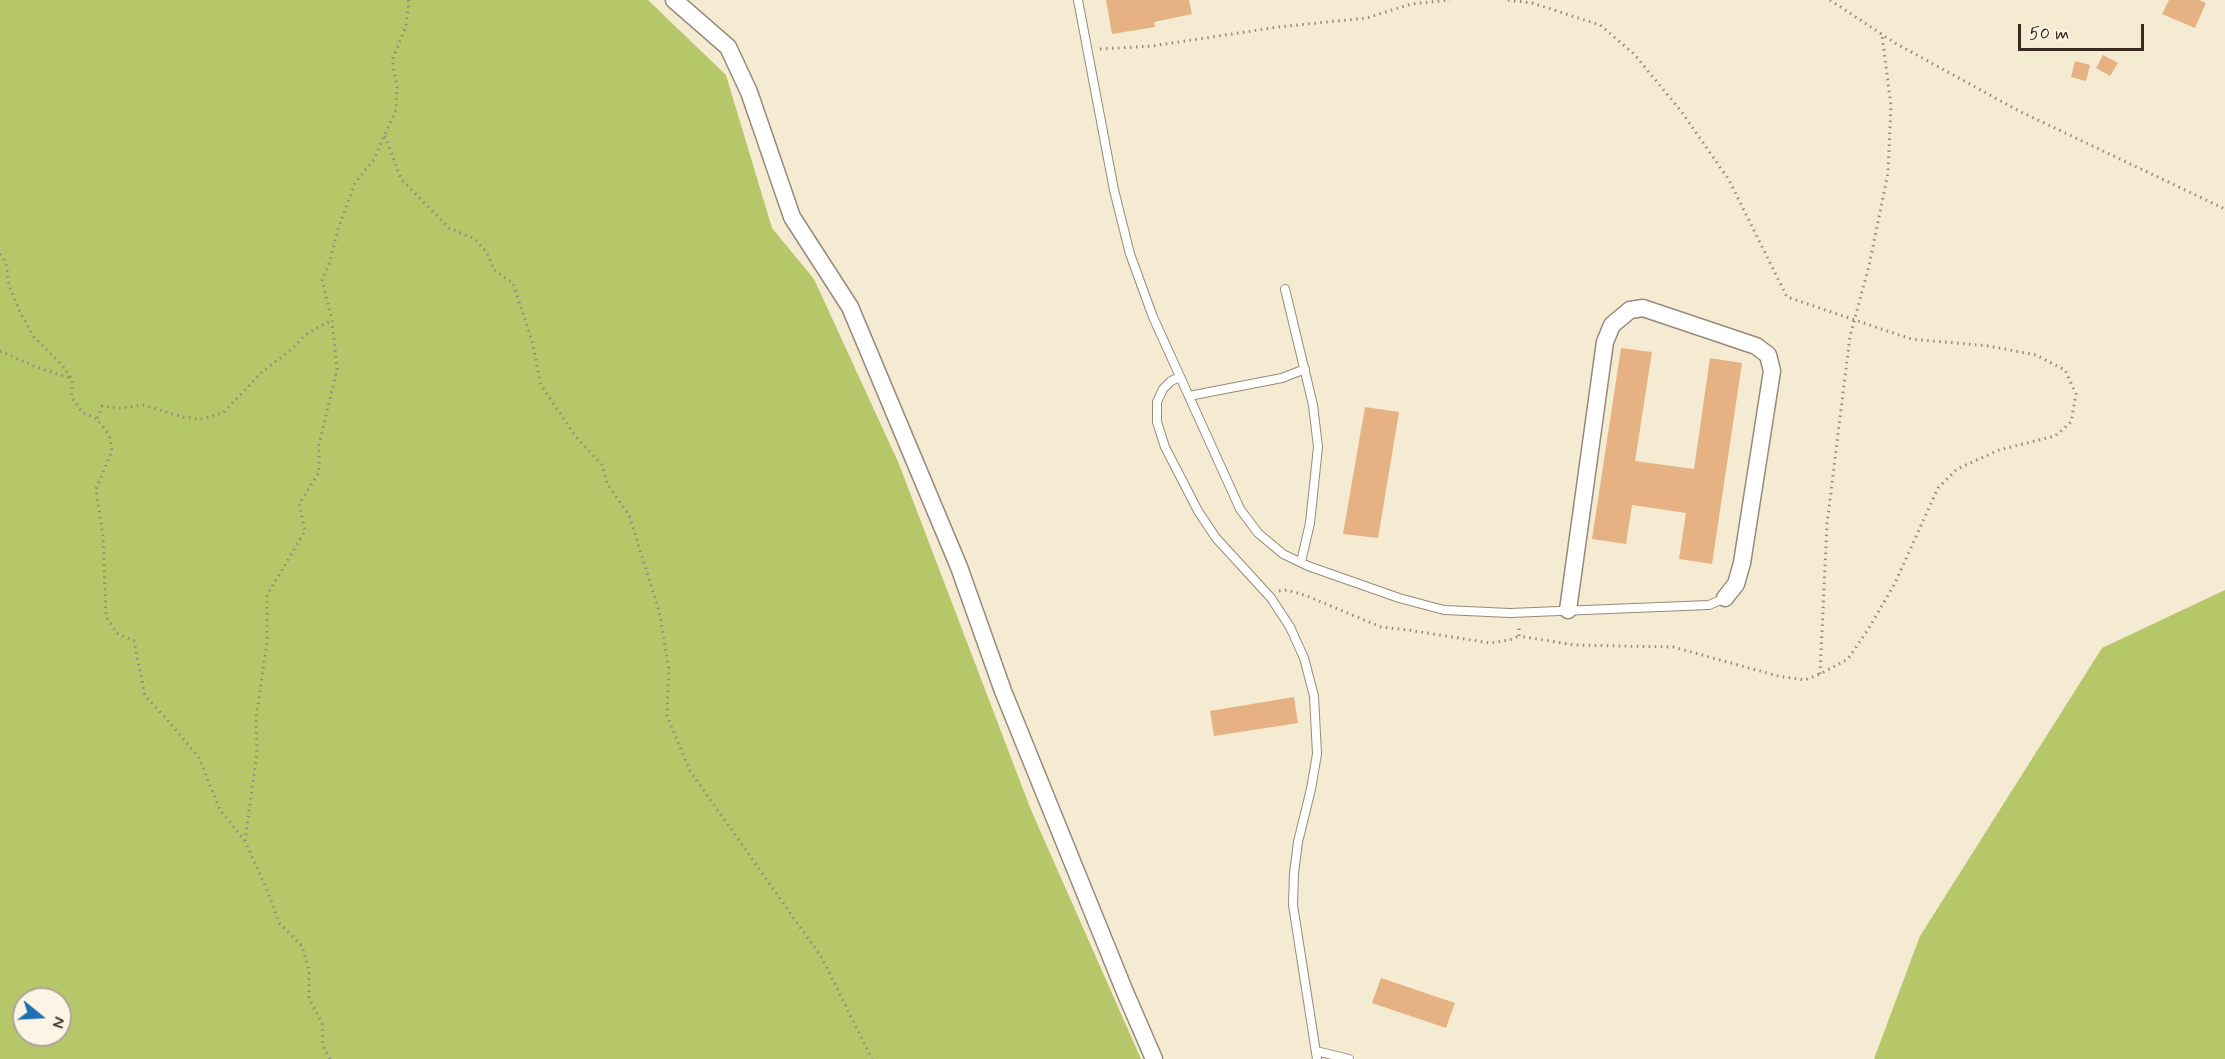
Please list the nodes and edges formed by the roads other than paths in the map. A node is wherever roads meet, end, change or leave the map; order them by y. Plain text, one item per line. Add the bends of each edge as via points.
1 (674, 0) edge
2 (1078, 0) edge
3 (1285, 289) dead end
4 (1305, 369) junction
5 (1180, 377) junction
6 (1189, 396) junction
7 (1301, 562) junction
8 (1725, 598) joint
9 (1568, 610) junction
10 (1316, 1055) edge
11 (1154, 1059) edge
12 (1350, 1059) edge

1 - 11 street via 728,47 749,92 792,217 850,307 959,567 1003,691
2 - 5 lane via 1130,254
3 - 4 lane
4 - 6 lane via 1282,378
4 - 7 lane via 1318,447 1310,523
5 - 6 lane
5 - 10 lane via 1163,389 1158,402 1157,422 1165,447 1216,538 1266,593 1290,627 1304,658 1314,696 1317,754 1298,842 1293,905
6 - 7 lane via 1240,508 1258,533 1283,554
7 - 9 lane via 1444,610
8 - 9 lane via 1709,605
8 - 9 street via 1736,584 1742,563 1772,371 1768,355 1756,346 1643,308 1630,310 1612,325 1605,342
10 - 12 lane

